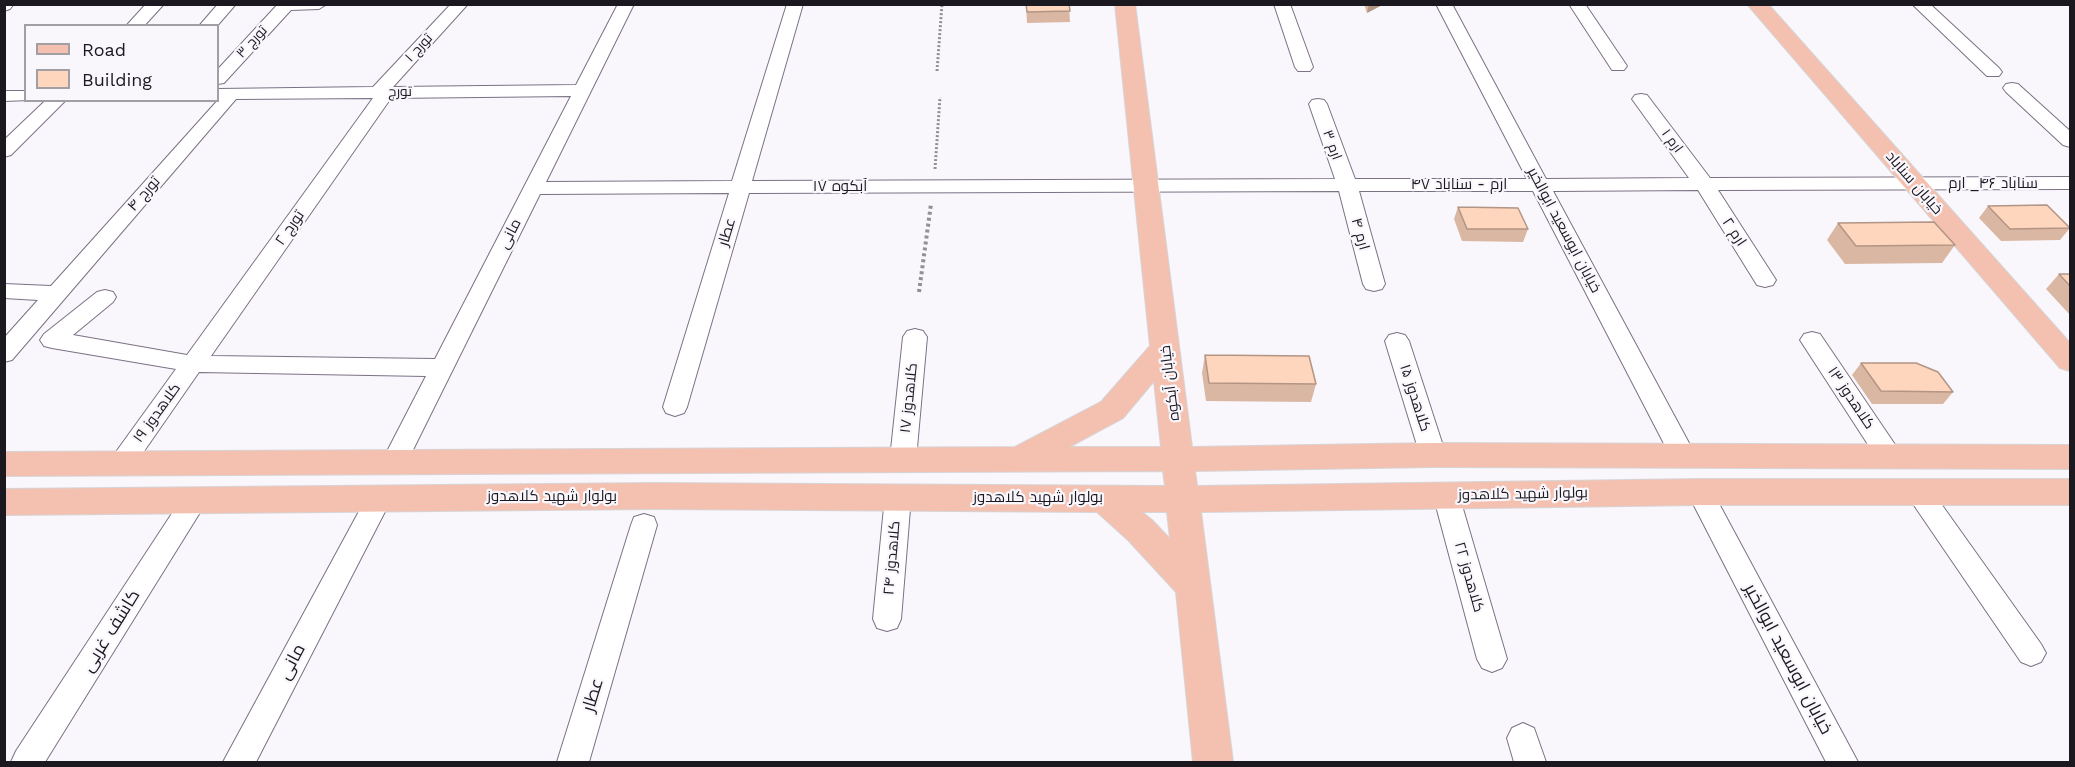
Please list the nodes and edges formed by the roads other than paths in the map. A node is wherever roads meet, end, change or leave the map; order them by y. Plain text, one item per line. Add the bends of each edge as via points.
1 (156, 4) edge
2 (228, 4) edge
3 (319, 4) edge
4 (460, 4) edge
5 (626, 4) edge
6 (795, 4) edge
7 (1125, 4) edge
8 (1282, 4) edge
9 (1444, 4) edge
10 (1577, 4) edge
11 (1757, 4) edge
12 (1920, 4) edge
13 (287, 5) edge
14 (136, 24) edge
15 (209, 24) edge
16 (1618, 66) dead end
17 (1304, 67) dead end
18 (1993, 72) dead end
19 (2012, 88) dead end
20 (222, 89) edge
21 (583, 90) junction
22 (382, 92) junction
23 (4, 96) edge
24 (24, 96) edge
25 (1641, 99) dead end
26 (55, 102) edge
27 (212, 102) edge
28 (1318, 104) dead end
29 (2070, 141) edge
30 (4, 151) edge
31 (1703, 183) junction
32 (2070, 183) edge
33 (1539, 184) junction
34 (1916, 184) junction
35 (1347, 185) junction
36 (1146, 186) junction
37 (533, 188) junction
38 (740, 188) junction
39 (1765, 280) dead end
40 (1374, 284) dead end
41 (4, 291) edge
42 (57, 294) junction
43 (105, 297) dead end
44 (915, 338) dead end
45 (1812, 340) dead end
46 (1397, 341) dead end
47 (1166, 348) junction
48 (4, 354) edge
49 (2070, 362) edge
50 (193, 363) junction
51 (442, 368) junction
52 (675, 407) dead end
53 (1433, 455) junction
54 (1683, 456) junction
55 (1890, 456) junction
56 (2070, 457) edge
57 (903, 459) junction
58 (1022, 459) junction
59 (1179, 459) junction
60 (122, 463) junction
61 (394, 463) junction
62 (4, 464) edge
63 (1918, 491) junction
64 (1700, 492) junction
65 (2070, 492) edge
66 (1446, 495) junction
67 (898, 497) junction
68 (379, 498) junction
69 (1104, 498) junction
70 (1184, 499) junction
71 (195, 500) junction
72 (5, 502) edge
73 (644, 525) dead end
74 (1193, 587) junction
75 (887, 619) dead end
76 (2031, 652) dead end
77 (1492, 659) dead end
78 (27, 762) edge
79 (238, 762) edge
80 (573, 762) edge
81 (1213, 762) edge
82 (1842, 762) edge

1 - 14 street
2 - 15 street
3 - 13 street
4 - 22 street, تورج ۱
5 - 21 street, مانی
6 - 38 street, عطار
7 - 36 main road, خیابان آبکوه
8 - 17 street
9 - 33 street, خیابان ابوسعید ابوالخیر
10 - 16 street
11 - 34 main road, خیابان سناباد
12 - 18 street
13 - 20 street, تورج ۳
19 - 29 street
20 - 22 street, تورج
21 - 22 street, تورج
21 - 37 street, مانی
22 - 50 street, تورج ۲
23 - 24 street
25 - 31 street, ارم ۱
26 - 30 street
27 - 42 street, تورج ۴
28 - 35 street, ارم ۳
31 - 33 street, ارم - سناباد ۴۷
31 - 34 street, ارم - سناباد ۴۷
31 - 39 street, ارم ۲
32 - 34 street, سناباد ۴۶_ ارم
33 - 35 street, ارم - سناباد ۴۷
33 - 54 street, خیابان ابوسعید ابوالخیر
34 - 49 main road, خیابان سناباد
35 - 36 street, ارم - سناباد ۴۷
35 - 40 street, ارم ۴
36 - 38 street, آبکوه ۱۷
36 - 47 main road, خیابان آبکوه
37 - 38 street, آبکوه ۱۷
37 - 51 street, مانی
38 - 52 street, عطار
41 - 42 street
42 - 48 street, تورج ۴
43 - 50 street via 52,340
44 - 57 street, کلاهدوز ۱۷
45 - 55 street, کلاهدوز ۱۳
46 - 53 street, کلاهدوز ۱۵
47 - 58 main road via 1112,410
47 - 59 main road, خیابان آبکوه
50 - 51 street
50 - 60 street, کلاهدوز ۱۹
51 - 61 street, مانی
53 - 54 main road
53 - 59 main road
54 - 55 main road
55 - 56 main road
57 - 58 main road
57 - 61 main road
58 - 59 main road
59 - 70 main road, خیابان آبکوه
60 - 61 main road
60 - 62 main road
63 - 64 main road, بولوار شهید کلاهدوز
63 - 65 main road, بولوار شهید کلاهدوز
63 - 76 street
64 - 66 main road, بولوار شهید کلاهدوز
64 - 82 street, خیابان ابوسعید ابوالخیر
66 - 70 main road, بولوار شهید کلاهدوز
66 - 77 street, کلاهدوز ۲۲
67 - 68 main road, بولوار شهید کلاهدوز
67 - 69 main road, بولوار شهید کلاهدوز
67 - 75 street, کلاهدوز ۲۴
68 - 71 main road, بولوار شهید کلاهدوز
68 - 79 street, مانی
69 - 70 main road, بولوار شهید کلاهدوز
69 - 74 main road
70 - 74 main road, خیابان آبکوه
71 - 72 main road, بولوار شهید کلاهدوز
71 - 78 street, کاشف غربی
73 - 80 street, عطار
74 - 81 main road, خیابان آبکوه

